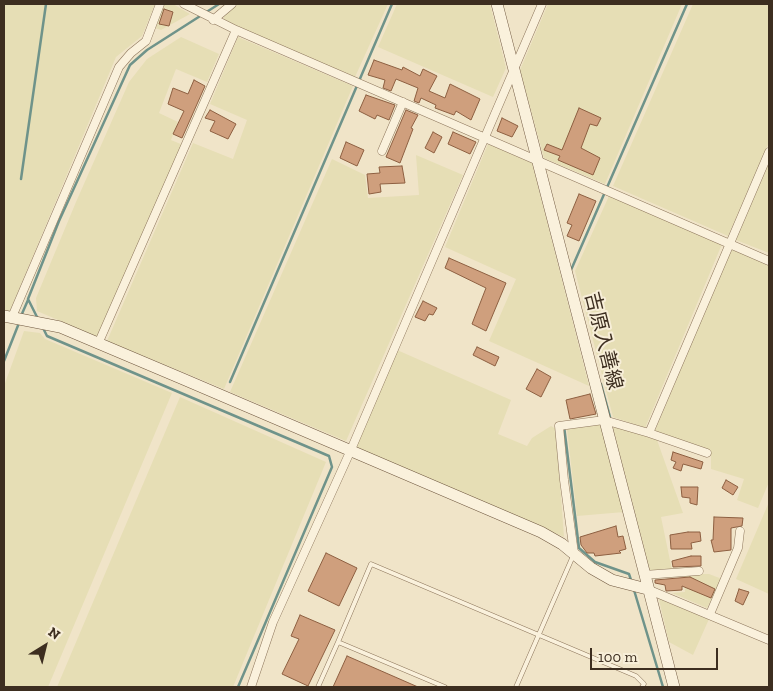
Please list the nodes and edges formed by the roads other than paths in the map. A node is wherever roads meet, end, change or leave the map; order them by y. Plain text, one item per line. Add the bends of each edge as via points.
1 (160, 4) edge
2 (184, 4) edge
3 (232, 4) edge
4 (497, 4) edge
5 (542, 4) edge
6 (213, 20) junction
7 (236, 30) junction
8 (514, 70) junction
9 (403, 102) junction
10 (484, 137) junction
11 (382, 151) dead end
12 (769, 152) edge
13 (539, 162) junction
14 (729, 244) junction
15 (769, 261) edge
16 (8, 317) edge
17 (98, 344) junction
18 (604, 420) junction
19 (649, 433) junction
20 (350, 452) junction
21 (707, 454) dead end
22 (740, 531) dead end
23 (574, 554) junction
24 (699, 571) dead end
25 (644, 575) junction
26 (647, 589) junction
27 (710, 614) junction
28 (539, 635) junction
29 (769, 640) edge
30 (338, 642) junction
31 (251, 687) edge
32 (318, 687) edge
33 (445, 687) edge
34 (516, 687) edge
35 (642, 687) edge
36 (674, 687) edge

1 - 16 street via 146,42 119,67
2 - 6 street
3 - 6 street
4 - 8 main road, 吉原入善線
5 - 8 street
6 - 7 street
7 - 9 street
7 - 17 street
8 - 10 street
8 - 13 main road, 吉原入善線
9 - 10 street
9 - 11 street
10 - 13 street
10 - 20 street
12 - 14 street
13 - 14 street
13 - 18 main road, 吉原入善線
14 - 15 street
14 - 19 street
16 - 17 main road via 60,327
17 - 20 main road
18 - 19 street
18 - 23 street via 559,426
18 - 25 main road, 吉原入善線
19 - 21 street
20 - 23 main road via 541,532
20 - 31 street via 273,622
22 - 27 street via 738,548
23 - 26 main road via 612,580
23 - 28 lane
24 - 25 street
25 - 26 main road, 吉原入善線
26 - 27 street
26 - 36 main road, 吉原入善線
27 - 29 street
28 - 30 lane via 371,564
28 - 34 lane
28 - 35 lane via 636,676 644,684
30 - 32 lane
30 - 33 lane

